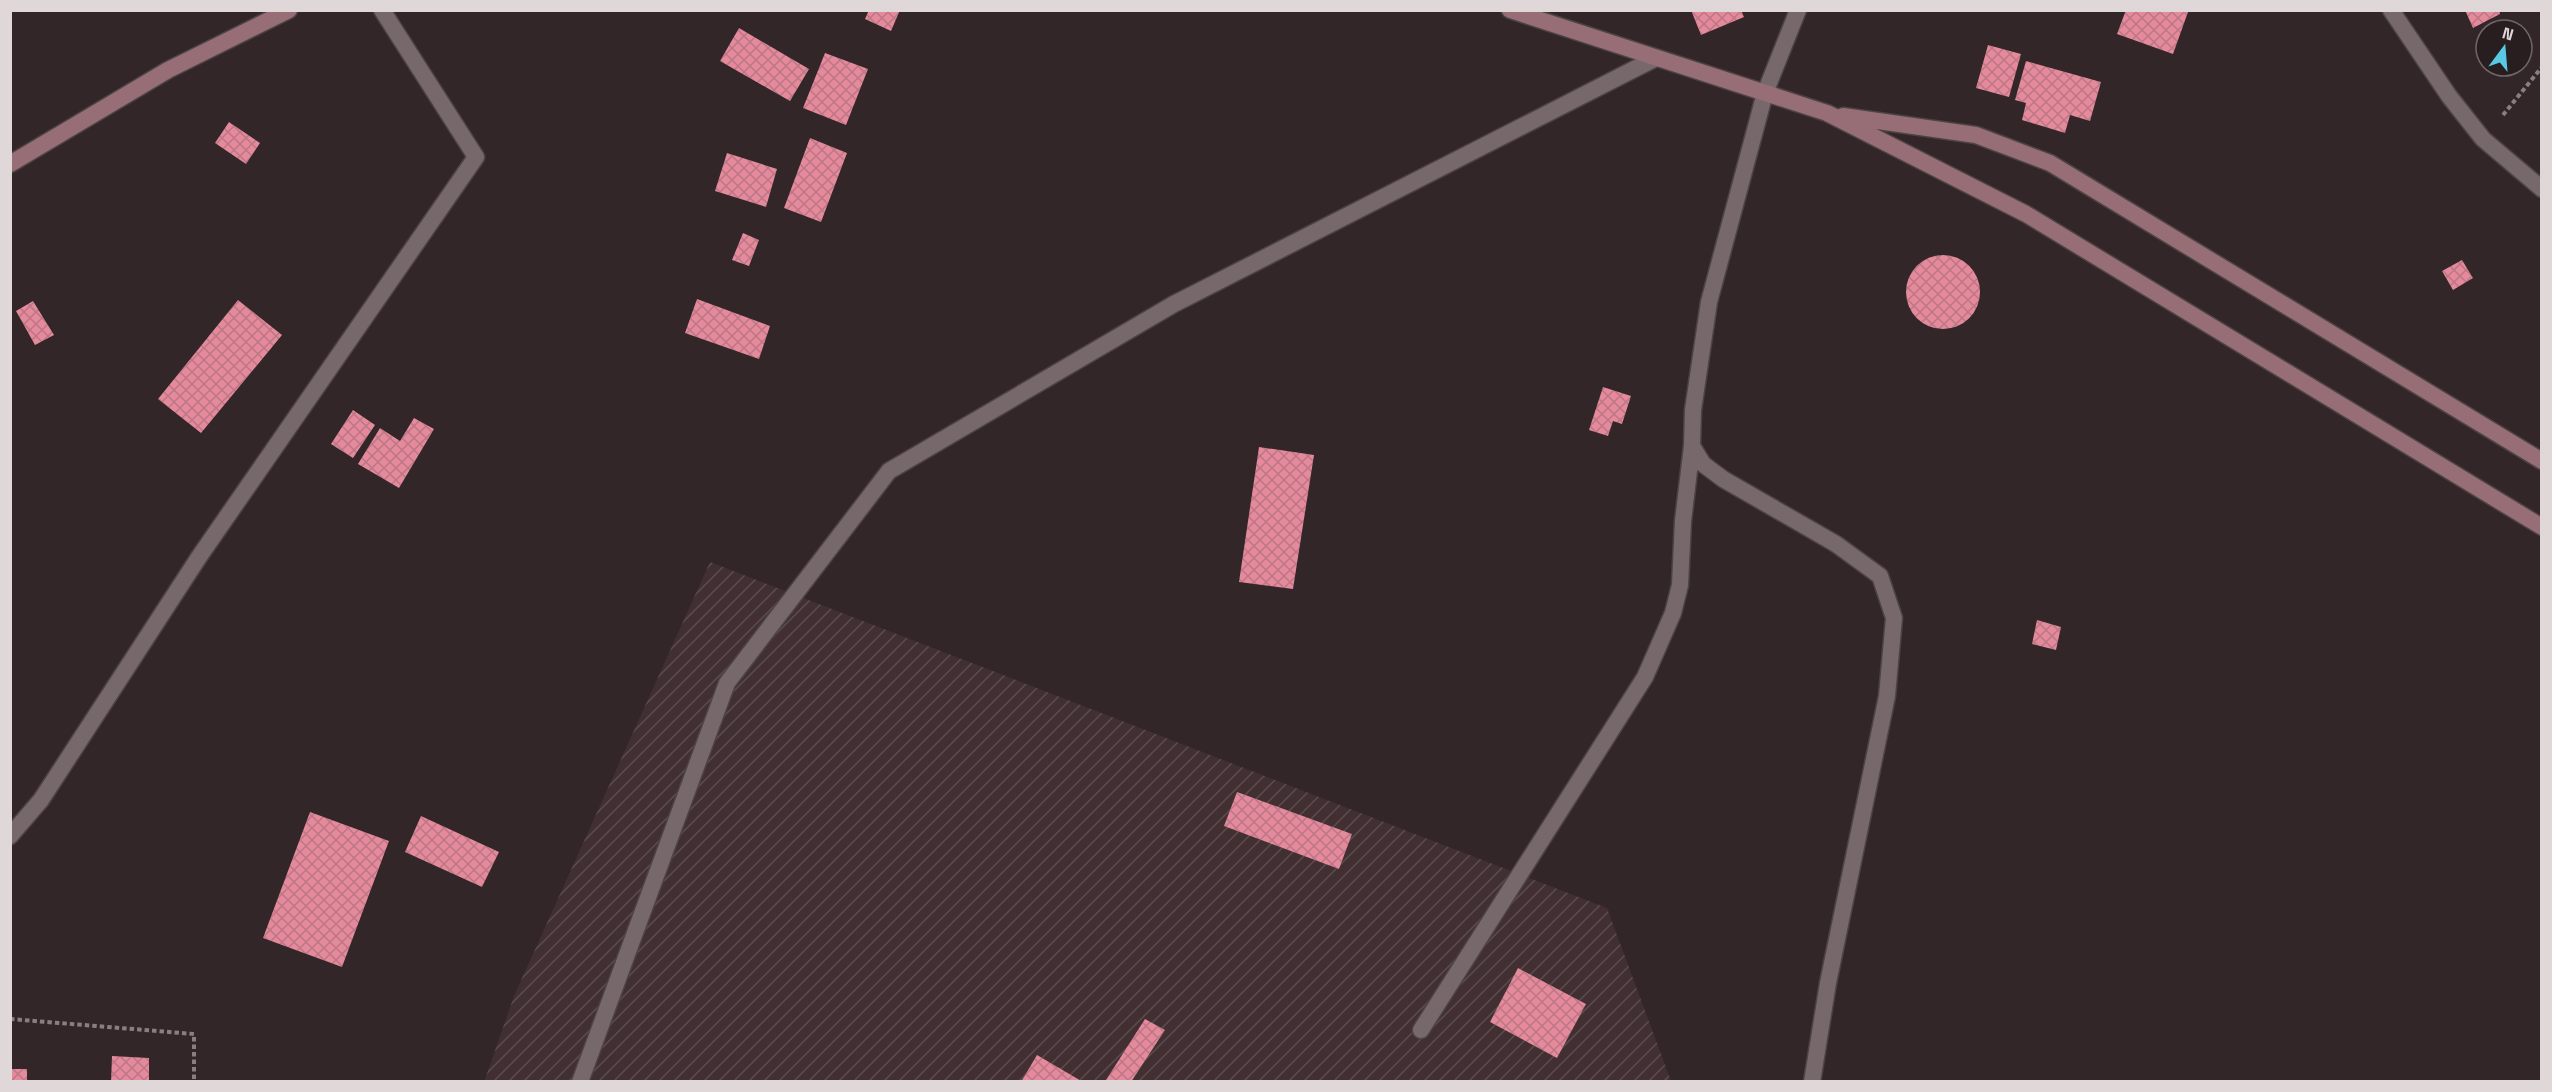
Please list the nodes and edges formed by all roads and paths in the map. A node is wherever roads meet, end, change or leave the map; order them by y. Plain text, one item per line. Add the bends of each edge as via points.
1 (289, 10) edge
2 (382, 10) edge
3 (1510, 10) edge
4 (1798, 10) edge
5 (2391, 10) edge
6 (1656, 58) junction
7 (2541, 67) edge
8 (1765, 93) junction
9 (1827, 113) junction
10 (2484, 139) junction
11 (10, 164) edge
12 (2541, 189) edge
13 (1692, 447) junction
14 (2541, 460) edge
15 (2541, 527) edge
16 (10, 836) edge
17 (10, 1019) edge
18 (1421, 1030) dead end
19 (194, 1082) edge
20 (580, 1082) edge
21 (1812, 1082) edge

1 - 11 main road via 168,70
2 - 16 street via 476,157 199,557 41,800
3 - 6 main road
4 - 8 street
5 - 10 street
6 - 8 main road
6 - 20 street via 1174,304 889,471 727,683
7 - 10 path
8 - 9 main road
8 - 13 street via 1709,302 1693,410
9 - 14 main road via 1976,135 2050,163
9 - 15 main road via 2026,214
10 - 12 street
13 - 18 street via 1680,585 1662,641 1645,676
13 - 21 street via 1703,465 1723,479 1836,544 1880,576 1894,618 1887,696 1828,983
17 - 19 path via 194,1034

